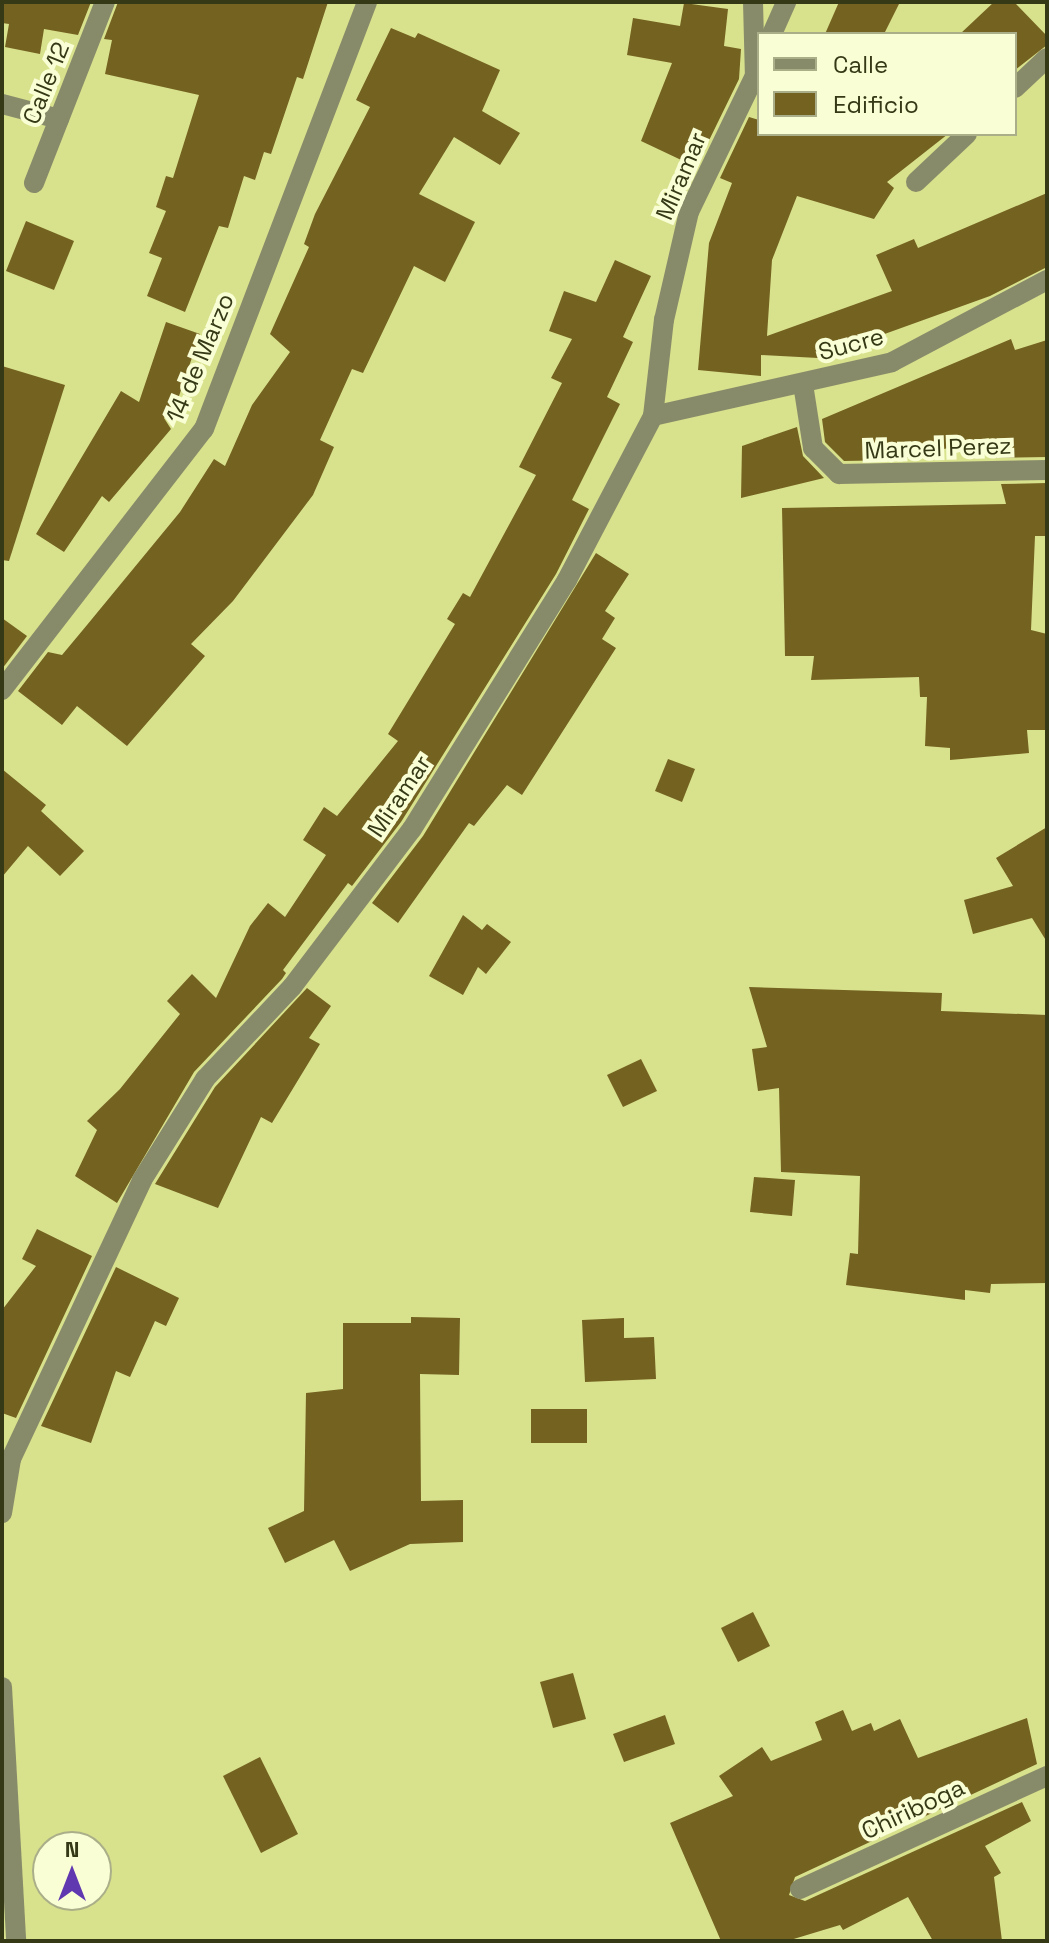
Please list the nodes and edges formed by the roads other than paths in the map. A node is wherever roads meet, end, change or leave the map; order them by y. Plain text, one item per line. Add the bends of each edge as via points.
1 (105, 2) edge
2 (367, 2) edge
3 (753, 2) edge
4 (786, 2) edge
5 (773, 32) edge
6 (1047, 58) edge
7 (757, 72) edge
8 (1017, 86) edge
9 (2, 104) edge
10 (59, 119) junction
11 (965, 136) edge
12 (916, 182) dead end
13 (34, 183) dead end
14 (1047, 280) edge
15 (803, 384) junction
16 (653, 416) junction
17 (1047, 470) edge
18 (2, 690) edge
19 (2, 1513) edge
20 (2, 1687) edge
21 (1047, 1776) edge
22 (800, 1889) dead end
23 (16, 1941) edge

1 - 10 street, Calle 12
2 - 18 street, 14 de Marzo via 204,429
3 - 7 street
4 - 5 street
6 - 8 street
7 - 16 street, Miramar via 689,212 664,320
9 - 10 street
10 - 13 street, Calle 12
11 - 12 street
14 - 15 street, Sucre via 892,362
15 - 16 street, Sucre
15 - 17 street, Marcel Perez via 813,448 839,474
16 - 19 street, Miramar via 567,580 412,829 292,987 205,1079 142,1180 11,1459
20 - 23 street
21 - 22 street, Chiriboga

